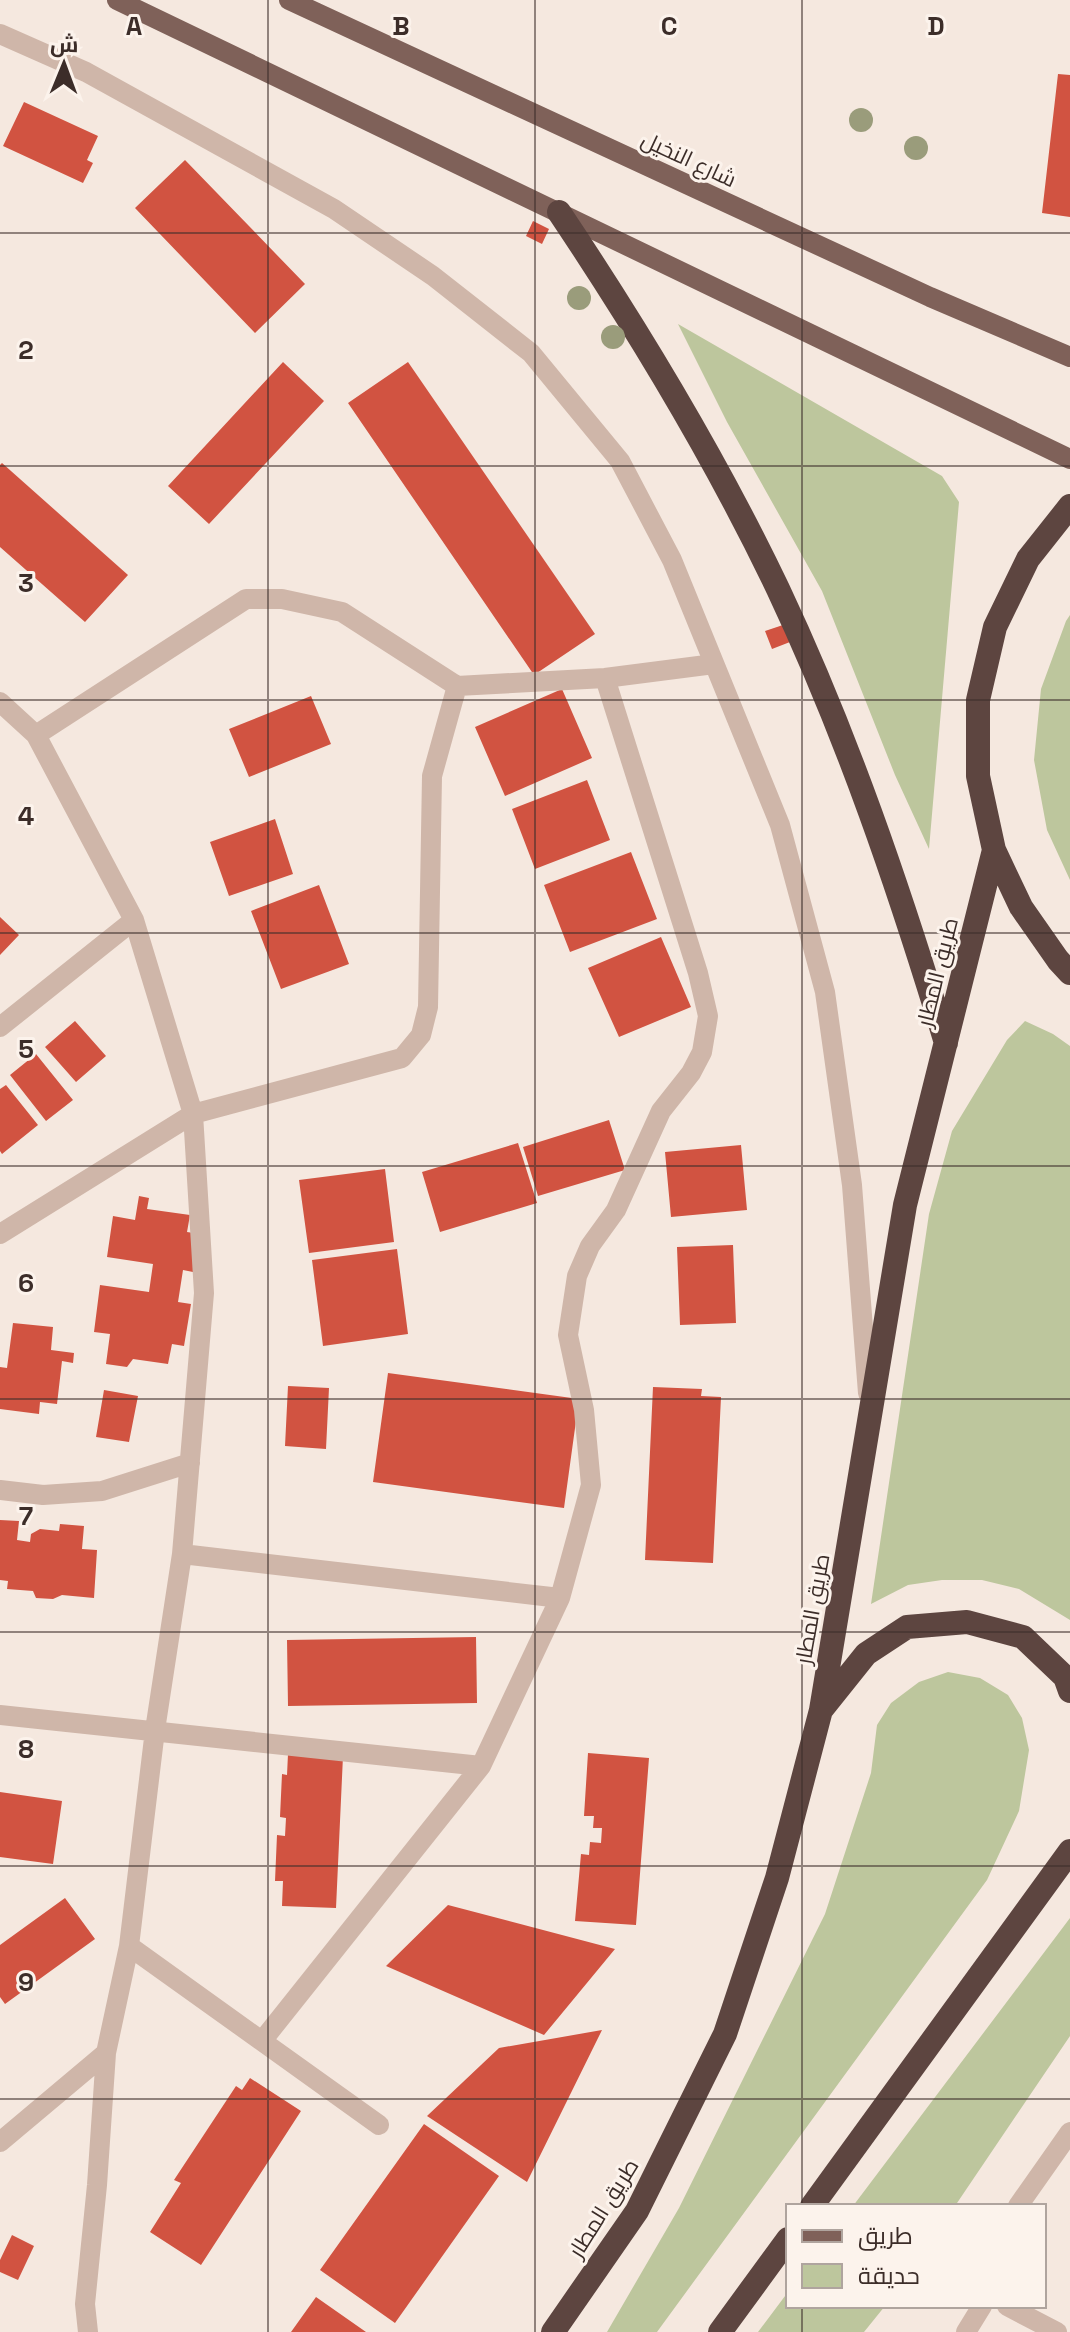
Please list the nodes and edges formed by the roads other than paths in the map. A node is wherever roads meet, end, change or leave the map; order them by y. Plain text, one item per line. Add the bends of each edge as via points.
1 (117, 0) edge
2 (289, 0) edge
3 (0, 34) edge
4 (559, 212) junction
5 (1070, 357) edge
6 (1070, 459) edge
7 (1070, 506) edge
8 (714, 664) junction
9 (605, 678) junction
10 (457, 686) junction
11 (0, 702) edge
12 (36, 735) junction
13 (994, 850) junction
14 (134, 920) junction
15 (1070, 973) edge
16 (0, 1027) edge
17 (946, 1044) junction
18 (193, 1114) junction
19 (0, 1234) edge
20 (870, 1421) junction
21 (190, 1463) junction
22 (0, 1490) edge
23 (182, 1554) junction
24 (560, 1598) junction
25 (1070, 1691) edge
26 (821, 1710) junction
27 (0, 1715) edge
28 (155, 1730) junction
29 (481, 1766) junction
30 (1070, 1851) edge
31 (129, 1946) junction
32 (262, 2041) junction
33 (106, 2053) junction
34 (379, 2125) dead end
35 (1070, 2132) edge
36 (0, 2142) edge
37 (813, 2204) edge
38 (1019, 2204) edge
39 (786, 2242) edge
40 (981, 2308) edge
41 (1011, 2308) edge
42 (88, 2332) edge
43 (553, 2332) edge
44 (720, 2332) edge
45 (966, 2332) edge
46 (1057, 2332) edge

1 - 4 main road
2 - 5 main road, شارع النخيل
3 - 8 street via 86,72 334,209 433,276 531,353 620,461 672,560
4 - 6 main road
4 - 17 highway via 682,405 778,589 886,854
7 - 13 highway via 1028,559 995,627 978,700 978,776
8 - 9 street
8 - 20 street via 780,825 825,992 852,1185
9 - 10 street
9 - 24 street via 708,1016 702,1052 661,1111 616,1210 590,1246 577,1276 568,1335 584,1410 591,1485
10 - 12 street via 342,612 282,599 246,599
10 - 18 street via 432,776 430,974 421,1035 402,1058
11 - 12 street
12 - 14 street
13 - 15 highway via 1021,907
13 - 17 highway, طريق المطار
14 - 16 street
14 - 18 street
17 - 20 highway, طريق المطار via 905,1205
18 - 19 street
18 - 21 street via 204,1293
20 - 26 highway, طريق المطار
21 - 22 street via 102,1491 43,1495
21 - 23 street
23 - 24 street
23 - 28 street
24 - 29 street
25 - 26 highway via 1065,1677 1023,1637 967,1622 907,1627 866,1654
26 - 43 highway, طريق المطار via 777,1878 725,2034 637,2211
27 - 28 street
28 - 29 street
28 - 31 street
29 - 32 street
30 - 37 highway
31 - 32 street
31 - 33 street
32 - 34 street
33 - 36 street
33 - 42 street via 85,2304
35 - 38 street
39 - 44 highway
40 - 45 street
41 - 46 street

